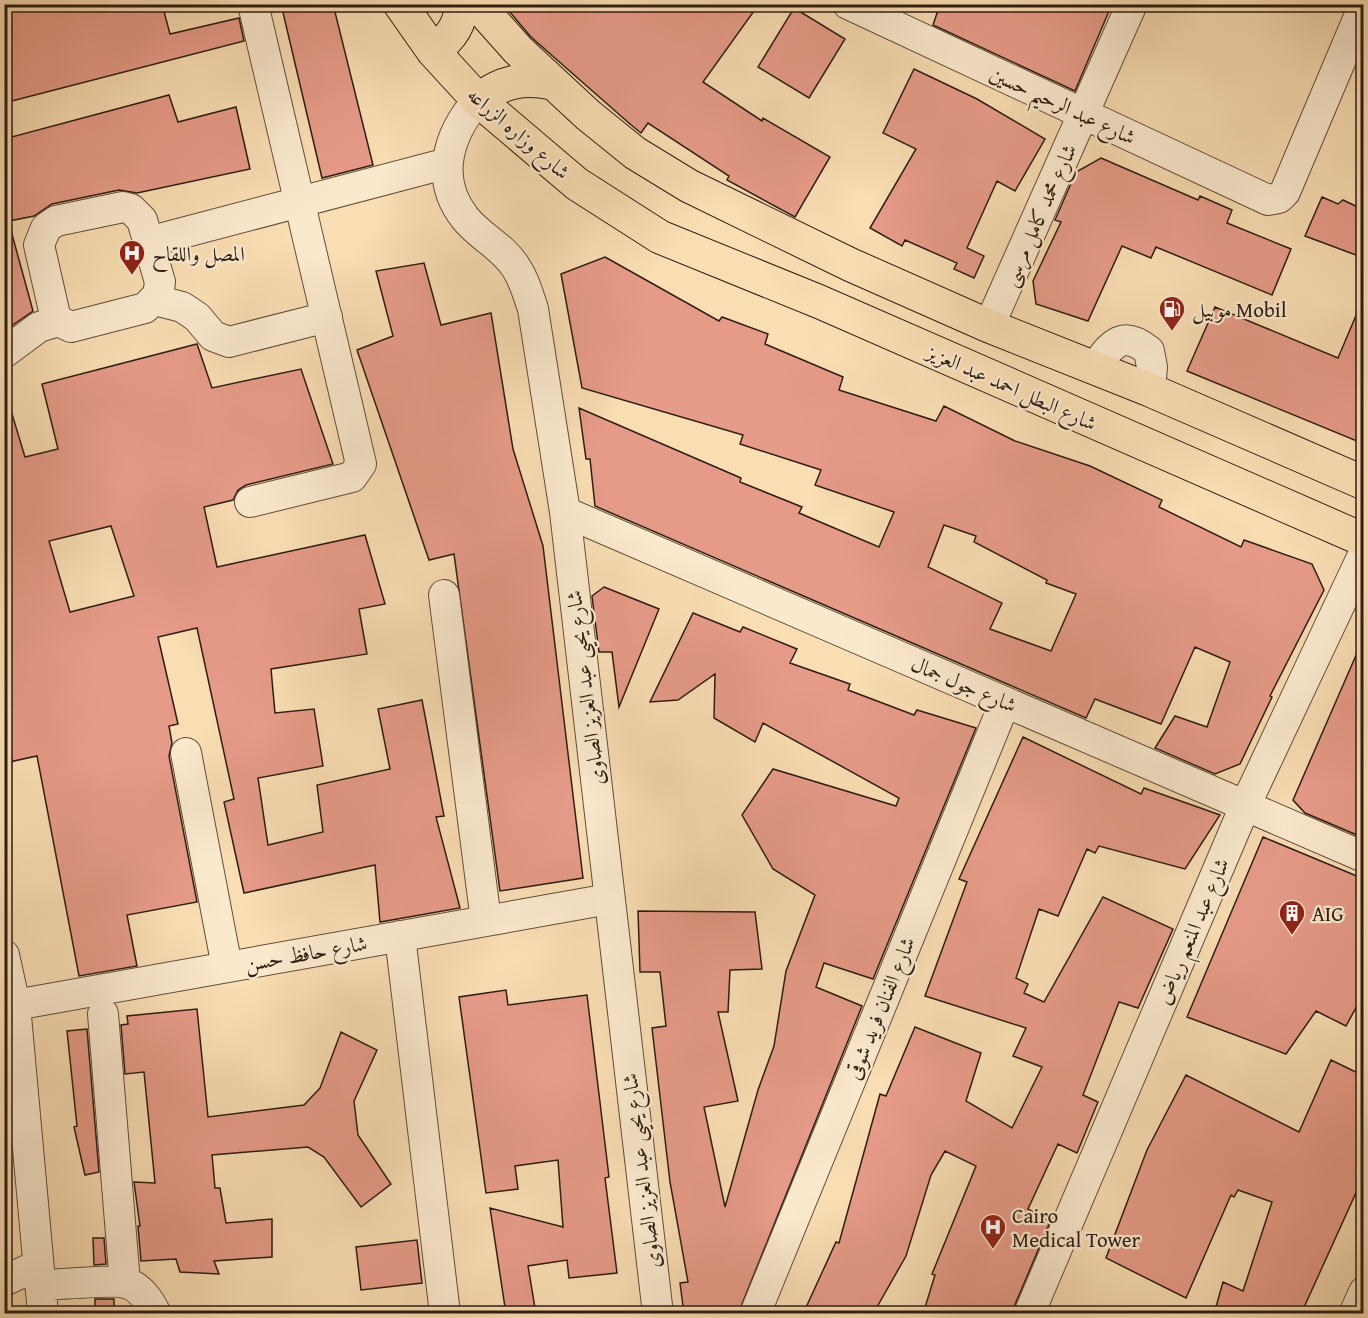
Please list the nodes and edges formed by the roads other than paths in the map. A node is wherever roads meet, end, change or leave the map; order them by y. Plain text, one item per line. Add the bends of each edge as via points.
1 (253, 4) edge
2 (400, 4) edge
3 (461, 4) edge
4 (477, 4) edge
5 (848, 4) edge
6 (1132, 4) edge
7 (1364, 5) edge
8 (887, 13) edge
9 (433, 51) junction
10 (552, 82) junction
11 (477, 100) junction
12 (1084, 114) junction
13 (449, 173) junction
14 (302, 211) junction
15 (660, 237) joint
16 (151, 251) junction
17 (155, 300) junction
18 (327, 317) junction
19 (58, 321) junction
20 (989, 326) junction
21 (4, 354) edge
22 (1364, 483) edge
23 (250, 502) dead end
24 (565, 512) junction
25 (1364, 540) edge
26 (1364, 553) edge
27 (444, 595) dead end
28 (1005, 702) junction
29 (186, 753) dead end
30 (1245, 806) junction
31 (1364, 857) edge
32 (609, 899) junction
33 (486, 921) junction
34 (400, 936) junction
35 (4, 955) edge
36 (227, 967) junction
37 (10, 1007) edge
38 (103, 1014) dead end
39 (4, 1281) edge
40 (125, 1282) junction
41 (41, 1288) edge
42 (1364, 1292) edge
43 (156, 1314) edge
44 (445, 1314) edge
45 (658, 1314) edge
46 (755, 1314) edge
47 (1029, 1314) edge
48 (1354, 1314) edge

1 - 14 street
2 - 9 main road, شارع وزاره الزراعه
3 - 9 main road via 456,28
4 - 10 main road
5 - 8 street, شارع عبد الرحيم حسين
6 - 12 street, شارع محمد كامل مرسى
7 - 12 street, شارع عبد الرحيم حسين via 1287,188 1279,198 1268,200
8 - 12 street, شارع عبد الرحيم حسين
9 - 11 main road, شارع وزاره الزراعه
10 - 11 main road via 520,80 490,90
10 - 20 main road via 635,153 689,186 777,231
11 - 13 street via 451,140
11 - 15 main road, شارع وزاره الزراعه via 578,184
12 - 20 street, شارع محمد كامل مرسى
13 - 14 street
13 - 24 street, شارع يحيى عبد العزيز الصاوى via 453,198 465,218 500,248 526,286
14 - 16 street
14 - 18 street
15 - 25 main road, شارع البطل احمد عبد العزيز via 820,302
16 - 17 street via 160,282
16 - 19 street via 137,214 123,207 56,221 46,228 39,245
17 - 18 street via 182,306 213,336 229,342
17 - 19 street via 145,308 71,327
18 - 23 street via 361,464 352,477
19 - 21 street via 39,327
20 - 22 main road via 1150,390
24 - 28 street, شارع جول جمال
24 - 32 street, شارع يحيى عبد العزيز الصاوى
26 - 30 street, شارع عبد المنعم رياض
27 - 33 street
28 - 30 street, شارع جول جمال
28 - 46 street, شارع الفنان فريد شوقى
29 - 36 street
30 - 31 street, شارع جول جمال
30 - 47 street, شارع عبد المنعم رياض
32 - 33 street, شارع حافظ حسن
32 - 45 street, شارع يحيى عبد العزيز الصاوى
33 - 34 street, شارع حافظ حسن
34 - 36 street, شارع حافظ حسن
34 - 44 street
35 - 37 street
36 - 37 street, شارع حافظ حسن
37 - 41 street
38 - 40 street
39 - 41 street
40 - 41 street
40 - 43 street via 149,1300
42 - 48 street

